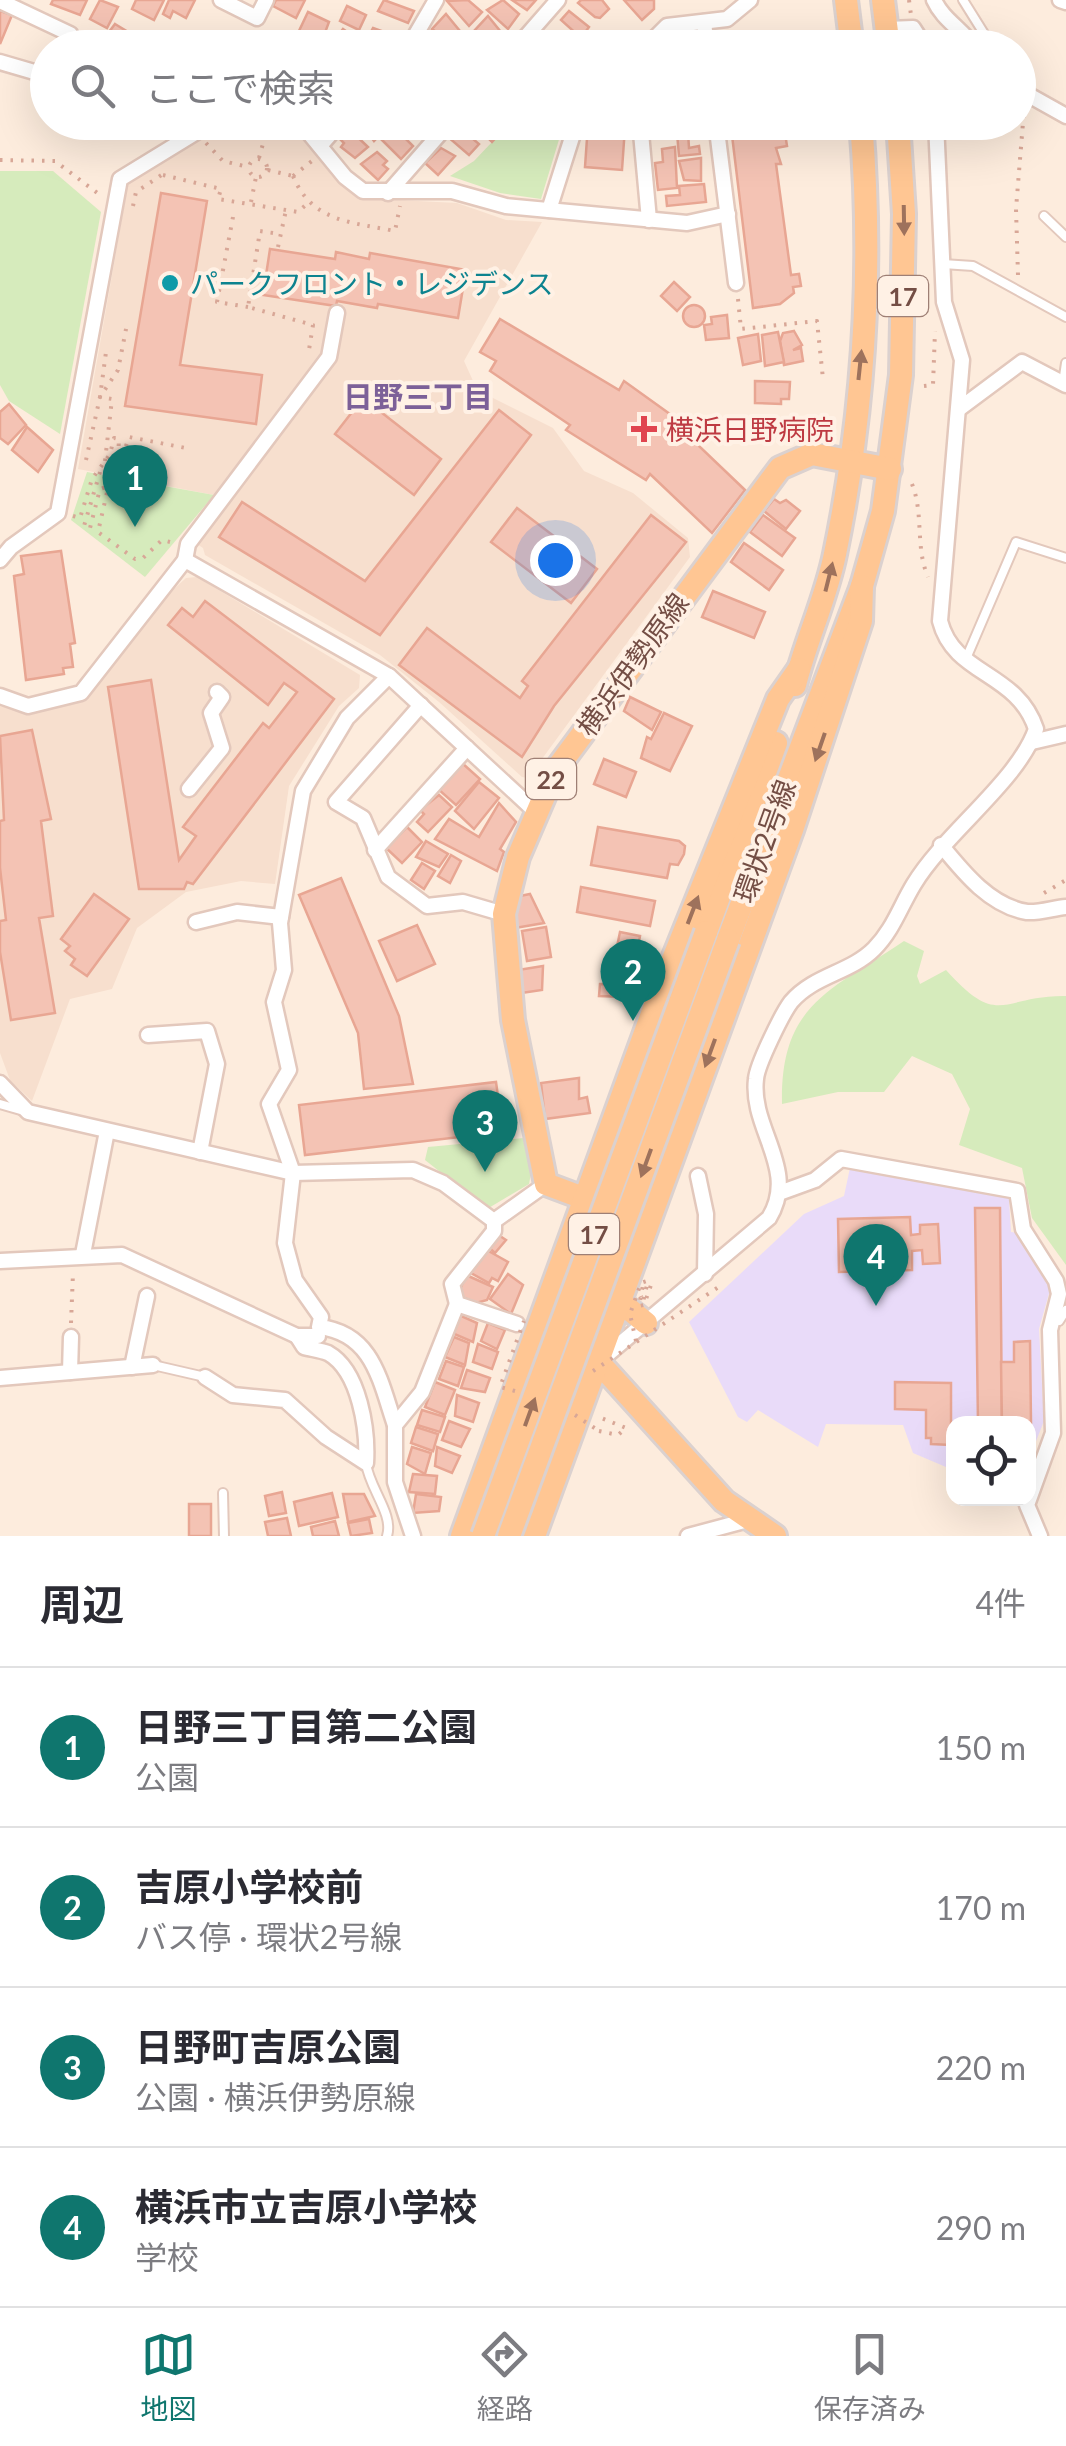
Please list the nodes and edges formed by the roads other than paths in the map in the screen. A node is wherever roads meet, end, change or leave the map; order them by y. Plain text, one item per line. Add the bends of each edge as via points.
1 (221, 0) edge
2 (266, 0) edge
3 (436, 0) edge
4 (558, 0) edge
5 (750, 0) edge
6 (846, 0) edge
7 (883, 0) edge
8 (934, 0) edge
9 (963, 0) edge
10 (0, 1) edge
11 (704, 22) junction
12 (62, 30) edge
13 (418, 30) edge
14 (532, 30) edge
15 (663, 30) edge
16 (705, 30) edge
17 (850, 30) edge
18 (887, 30) edge
19 (961, 30) edge
20 (981, 30) edge
21 (0, 62) edge
22 (30, 71) edge
23 (1036, 98) edge
24 (1066, 116) edge
25 (182, 140) edge
26 (316, 140) edge
27 (329, 140) edge
28 (436, 140) edge
29 (571, 140) edge
30 (642, 140) edge
31 (718, 140) edge
32 (862, 140) edge
33 (899, 140) edge
34 (937, 140) edge
35 (179, 142) joint
36 (323, 148) junction
37 (396, 193) junction
38 (549, 210) junction
39 (728, 214) junction
40 (1044, 216) dead end
41 (650, 220) junction
42 (1066, 237) edge
43 (943, 264) junction
44 (736, 284) road end
45 (337, 314) dead end
46 (1066, 317) edge
47 (1066, 363) edge
48 (1065, 384) edge
49 (959, 410) junction
50 (850, 462) junction
51 (890, 469) junction
52 (185, 557) junction
53 (1066, 558) edge
54 (0, 560) edge
55 (862, 586) junction
56 (966, 661) junction
57 (799, 670) junction
58 (389, 676) junction
59 (217, 692) dead end
60 (0, 696) edge
61 (421, 705) junction
62 (1064, 736) edge
63 (1032, 742) junction
64 (467, 748) junction
65 (188, 789) dead end
66 (535, 811) junction
67 (942, 846) junction
68 (374, 850) junction
69 (1066, 908) edge
70 (504, 914) junction
71 (281, 917) junction
72 (196, 922) dead end
73 (717, 936) junction
74 (148, 1035) dead end
75 (0, 1084) edge
76 (0, 1104) edge
77 (28, 1112) junction
78 (107, 1131) junction
79 (200, 1152) junction
80 (294, 1172) junction
81 (698, 1176) dead end
82 (546, 1184) junction
83 (782, 1192) junction
84 (586, 1199) junction
85 (494, 1222) junction
86 (78, 1256) junction
87 (0, 1261) edge
88 (705, 1274) junction
89 (554, 1286) junction
90 (147, 1296) dead end
91 (630, 1298) junction
92 (457, 1304) junction
93 (1059, 1315) edge
94 (517, 1324) dead end
95 (318, 1332) junction
96 (641, 1332) junction
97 (296, 1336) junction
98 (70, 1337) road end
99 (596, 1363) junction
100 (152, 1365) joint
101 (132, 1367) junction
102 (70, 1372) junction
103 (206, 1377) joint
104 (0, 1378) edge
105 (632, 1404) junction
106 (581, 1406) junction
107 (395, 1425) junction
108 (366, 1463) junction
109 (224, 1492) dead end
110 (748, 1520) junction
111 (224, 1536) edge
112 (387, 1536) edge
113 (413, 1536) edge
114 (462, 1536) edge
115 (483, 1536) edge
116 (508, 1536) edge
117 (534, 1536) edge
118 (688, 1536) edge
119 (775, 1536) edge
120 (1040, 1536) edge

1 - 2 street via 258,18
3 - 13 street
4 - 14 street
5 - 11 street via 728,19
6 - 17 main road
7 - 18 main road
8 - 19 street
9 - 20 lane
10 - 12 street
11 - 15 street
11 - 16 street
21 - 22 street
23 - 24 street
25 - 35 street
26 - 36 street
27 - 36 street
28 - 37 street
29 - 38 street
30 - 41 street
31 - 39 street
50 -> 32 main road, 環状2号線 / 17 via 867,240
33 -> 51 main road, 環状2号線 / 17 via 903,334
34 - 43 street
35 - 54 street via 120,180 58,513
36 - 37 street via 363,191
37 - 38 street via 452,191
38 - 41 street
39 - 41 street via 687,223
39 - 44 street
40 - 42 lane
43 - 46 lane via 973,266
43 - 49 street via 944,302 962,360
45 - 52 street via 329,357 188,544
47 - 48 lane
48 - 49 street via 1022,362
49 - 56 street via 940,621 954,653
50 - 51 main road, 横浜伊勢原線 / 22
57 -> 50 main road, 環状2号線 / 17 via 826,592
50 - 66 main road, 横浜伊勢原線 / 22 via 812,454 780,468 568,753
51 - 55 main road, 環状2号線 / 17
52 - 58 street
52 - 60 street via 81,693 28,706
53 - 56 lane via 1016,542
55 - 73 main road, 環状2号線 / 17
55 -> 91 main road via 861,622
56 - 63 street via 1029,706 1036,729
57 - 73 main road, 環状2号線 / 17
84 -> 57 main road via 729,818 778,699
58 - 61 street
58 - 71 street via 347,718 306,782
59 - 65 street via 222,696 211,713 222,748
61 - 64 street
61 - 68 street via 336,802 363,818
62 - 63 street
63 - 67 street
64 - 66 street
64 - 68 street
66 - 70 main road, 横浜伊勢原線 / 22
67 - 69 street via 965,875 1003,904 1029,912
67 - 83 street via 872,952 822,976 790,1003 773,1038 756,1079
68 - 70 street via 388,877 427,906 463,902
70 - 82 main road, 横浜伊勢原線 / 22 via 513,1020
71 - 72 street via 237,912
71 - 80 street via 284,970 274,1002 289,1070 269,1104
115 -> 73 main road, 環状2号線 / 17, bridge
73 -> 116 main road, 環状2号線 / 17, bridge
74 - 79 street via 207,1031 217,1064
75 - 77 street
76 - 77 lane
77 - 78 street
78 - 79 street
78 - 86 street
79 - 80 street
80 - 85 street via 413,1170 443,1183
80 - 95 street via 284,1243 295,1280 321,1317
81 - 88 street via 706,1214
82 - 84 main road
82 - 85 street
83 - 88 street via 769,1218
83 - 93 street via 816,1180 841,1159 1017,1191 1023,1229 1056,1282
84 - 89 main road
85 - 92 street via 494,1231 452,1284
86 - 87 street
86 - 97 street via 122,1255
88 - 96 street
89 - 99 main road
89 - 114 main road
90 - 101 street
91 - 96 main road
91 - 99 main road
92 - 94 street
92 - 107 street via 422,1392
93 - 120 street via 1053,1433 1027,1506
95 - 97 street
95 - 107 street via 341,1330 361,1343
96 - 99 street
97 - 108 street via 304,1348 328,1354 346,1370 368,1433
98 - 102 street
99 - 105 main road
99 - 106 main road
100 - 101 street
100 - 103 lane
101 - 102 street
102 - 104 street
103 - 108 street via 234,1395 285,1400
105 - 106 main road via 608,1398
105 - 110 main road
106 - 117 main road
107 - 113 street via 395,1482
108 - 112 lane via 368,1485 389,1521
109 - 111 lane
110 - 118 street
110 - 119 main road

